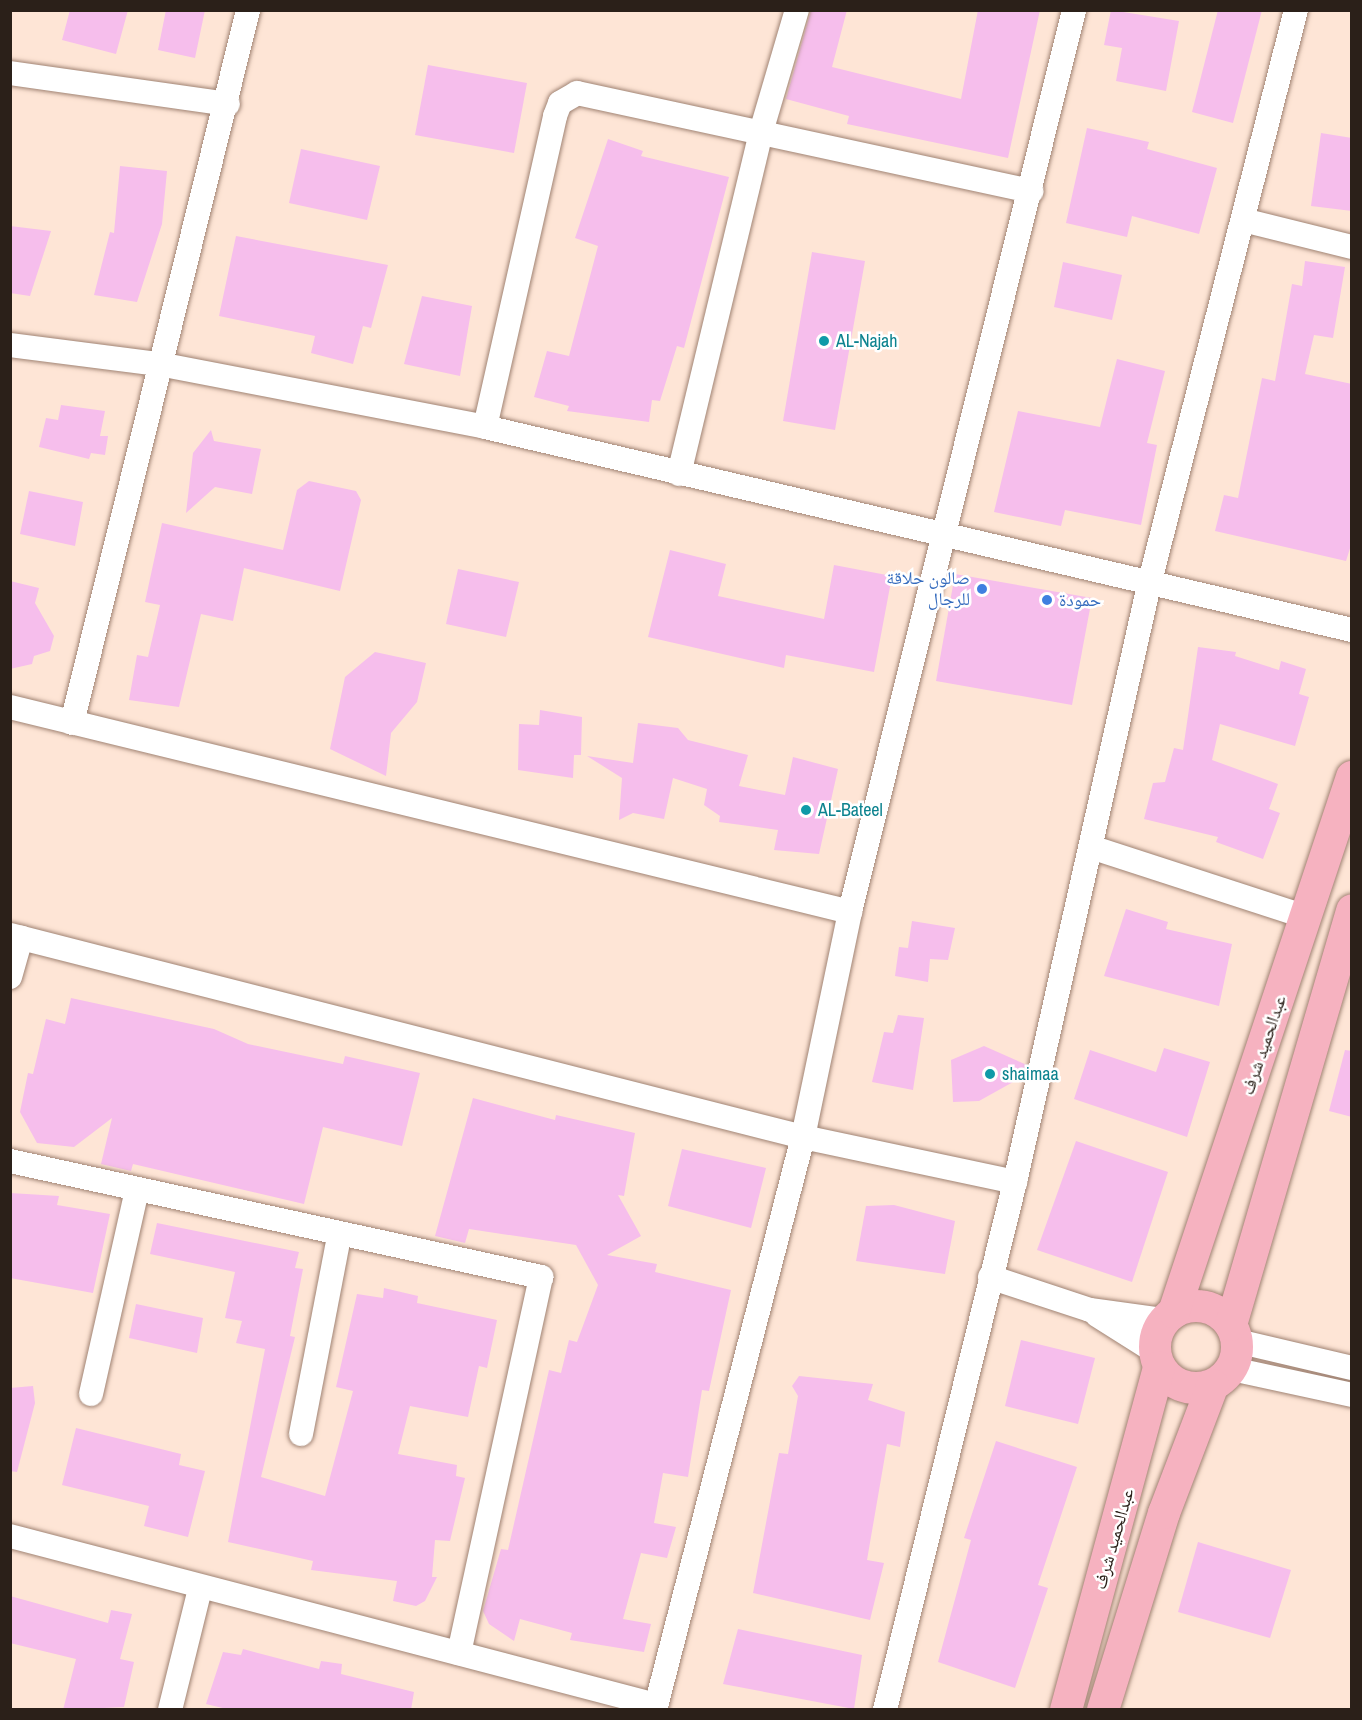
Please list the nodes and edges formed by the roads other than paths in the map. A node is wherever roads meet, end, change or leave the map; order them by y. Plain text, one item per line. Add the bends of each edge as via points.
1 (248, 10) edge
2 (797, 10) edge
3 (1074, 10) edge
4 (1296, 10) edge
5 (10, 73) edge
6 (228, 104) junction
7 (761, 132) junction
8 (1032, 191) junction
9 (1243, 220) junction
10 (1352, 247) edge
11 (10, 345) edge
12 (159, 364) junction
13 (485, 427) junction
14 (679, 474) junction
15 (946, 538) junction
16 (1149, 585) junction
17 (1352, 630) edge
18 (10, 708) edge
19 (72, 723) junction
20 (1352, 777) edge
21 (1091, 847) junction
22 (1352, 910) edge
23 (850, 912) junction
24 (1307, 917) junction
25 (16, 936) edge
26 (10, 976) edge
27 (803, 1137) junction
28 (10, 1161) edge
29 (1015, 1182) junction
30 (137, 1190) junction
31 (339, 1236) junction
32 (990, 1277) junction
33 (1090, 1310) junction
34 (1169, 1316) junction
35 (1228, 1355) junction
36 (1157, 1359) junction
37 (1352, 1368) edge
38 (91, 1394) dead end
39 (1352, 1395) edge
40 (301, 1434) dead end
41 (10, 1536) edge
42 (200, 1589) junction
43 (459, 1653) junction
44 (655, 1708) edge
45 (170, 1710) edge
46 (885, 1710) edge
47 (1066, 1710) edge
48 (1103, 1710) edge

1 - 6 street
2 - 7 street
3 - 8 street
4 - 9 street
5 - 6 street
6 - 12 street
7 - 8 street
7 - 13 street via 591,93 577,93 560,103
7 - 14 street
8 - 15 street
9 - 10 street
9 - 16 street
11 - 12 street
12 - 13 street
12 - 19 street
13 - 14 street
14 - 15 street
15 - 16 street
15 - 23 street
16 - 17 street
16 - 21 street
18 - 19 street
19 - 23 street
20 - 24 main road, عبدالحميد شرف
21 - 24 street
21 - 29 street
22 - 35 main road
23 - 27 street
24 - 34 main road, عبدالحميد شرف
25 - 26 street
25 - 27 street
27 - 29 street
27 - 44 street
28 - 30 street
29 - 32 street
30 - 31 street
30 - 38 street
31 - 40 street
31 - 43 street via 534,1273 543,1281
32 - 33 street
32 - 46 street
33 - 34 street
33 - 36 street
34 - 35 main road via 1205,1306
34 - 36 main road, عبدالحميد شرف
35 - 36 main road via 1177,1384
35 - 37 street
35 - 39 street
35 - 48 main road via 1164,1514
36 - 47 main road, عبدالحميد شرف
41 - 42 street
42 - 43 street
42 - 45 street
43 - 44 street

